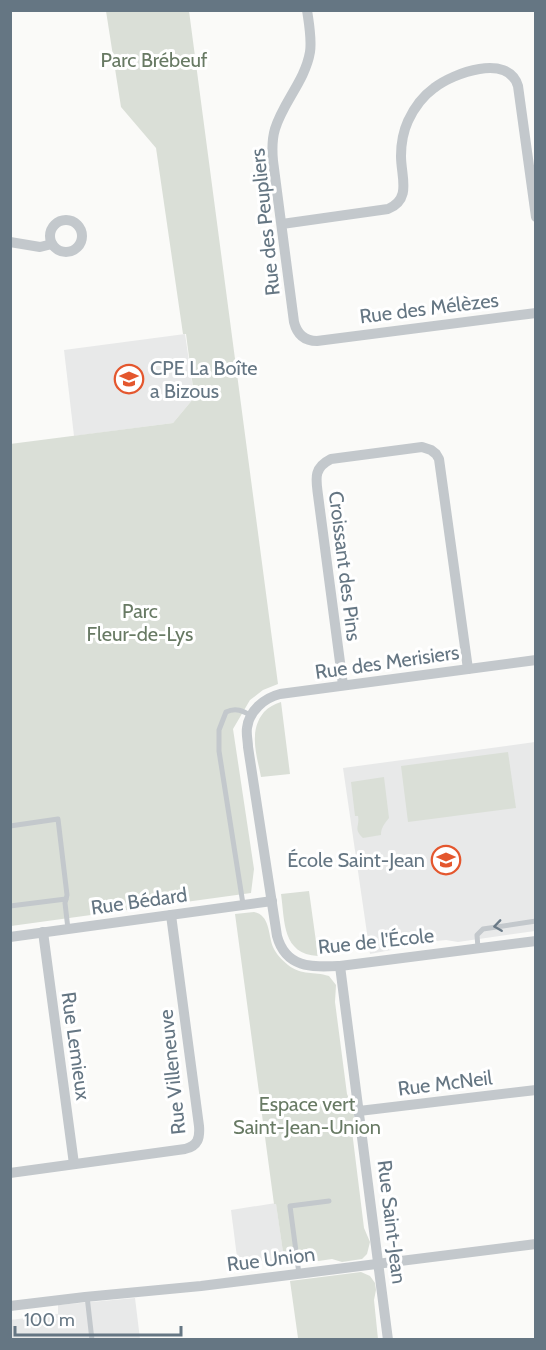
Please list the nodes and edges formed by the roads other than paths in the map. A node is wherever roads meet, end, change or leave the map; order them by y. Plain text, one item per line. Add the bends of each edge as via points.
1 (307, 10) edge
2 (536, 217) edge
3 (282, 224) junction
4 (10, 242) edge
5 (52, 244) dead end
6 (536, 313) edge
7 (327, 340) joint
8 (536, 660) edge
9 (468, 669) junction
10 (342, 685) junction
11 (252, 716) junction
12 (10, 826) edge
13 (66, 899) junction
14 (272, 901) junction
15 (243, 905) junction
16 (10, 906) edge
17 (171, 915) junction
18 (536, 921) edge
19 (68, 929) junction
20 (43, 932) junction
21 (10, 937) edge
22 (536, 941) edge
23 (478, 948) junction
24 (340, 966) junction
25 (536, 1090) edge
26 (359, 1112) junction
27 (74, 1164) junction
28 (10, 1173) edge
29 (329, 1201) dead end
30 (536, 1244) edge
31 (379, 1263) junction
32 (298, 1274) junction
33 (87, 1296) junction
34 (10, 1306) edge
35 (92, 1340) edge
36 (388, 1340) edge

1 - 3 street, Rue des Peupliers via 307,65 273,137
2 - 3 street via 518,86 510,72 493,68 457,75 436,86 420,101 404,132 404,189 393,207
3 - 7 street, Rue des Peupliers via 296,330 308,340
4 - 5 street via 40,247
6 - 7 street, Rue des Mélèzes
8 - 9 street, Rue des Merisiers
9 - 10 street, Rue des Merisiers
9 - 10 street, Croissant des Pins via 441,464 436,454 426,448 399,449 331,459 317,473
10 - 11 street, Rue des Merisiers via 274,696 259,705
11 - 14 street, Rue de l'École via 247,736
11 - 15 lane via 230,710 219,730
12 - 13 lane via 58,819
13 - 16 lane
13 - 19 lane
14 - 15 street, Rue Bédard
14 - 24 street, Rue de l'École via 279,942 287,955 306,965
15 - 17 street, Rue Bédard
17 - 19 street, Rue Bédard
17 - 27 street, Rue Villeneuve via 198,1140 185,1149
18 -> 23 lane via 483,929 477,935
19 - 20 street, Rue Bédard
20 - 21 street, Rue Bédard
20 - 27 street, Rue Lemieux
22 - 23 street, Rue de l'École
23 - 24 street, Rue de l'École
24 - 26 street, Rue Saint-Jean
25 - 26 street, Rue McNeil
26 - 31 street, Rue Saint-Jean
27 - 28 street, Rue Villeneuve
29 - 32 lane via 290,1206
30 - 31 street, Rue Union
31 - 32 street, Rue Union
31 - 36 street, Rue Saint-Jean
32 - 33 street, Rue Union
33 - 34 street, Rue Union
33 - 35 lane

